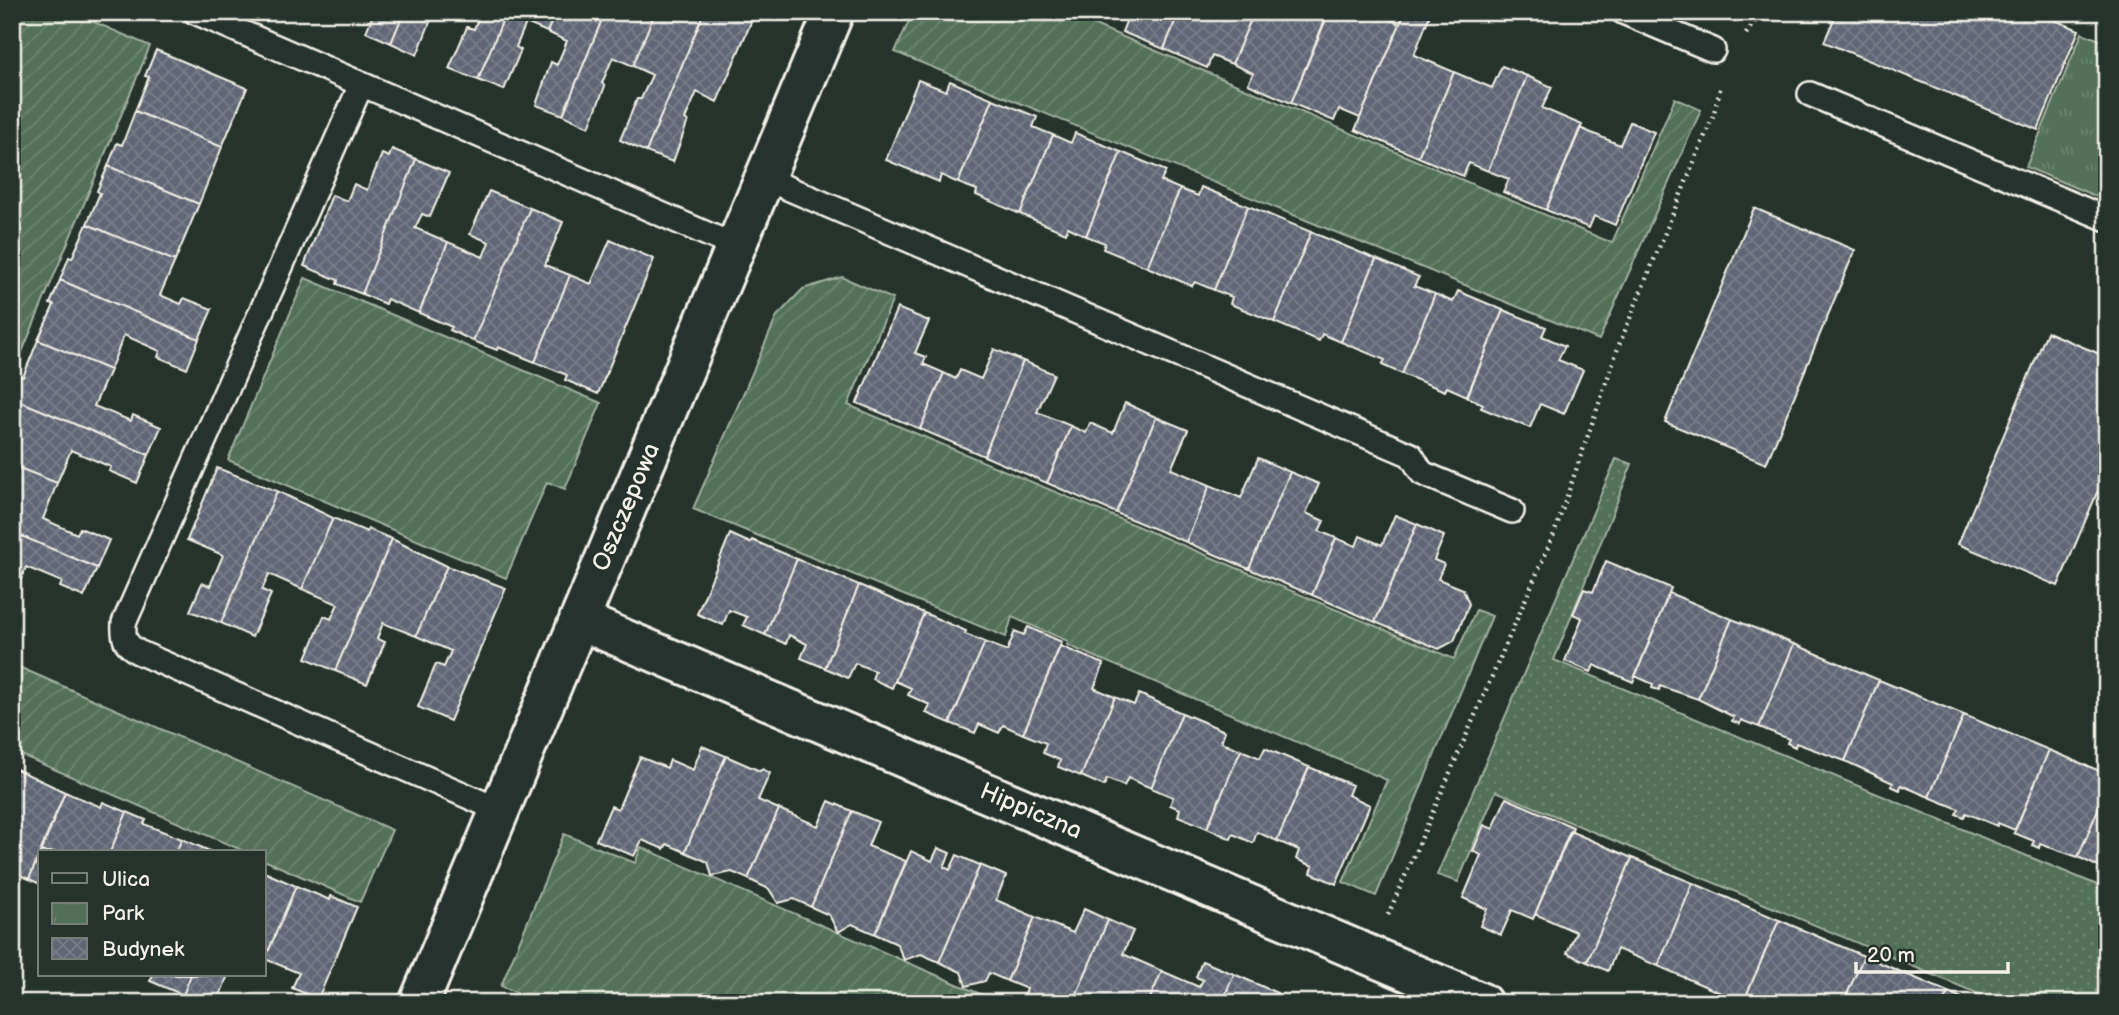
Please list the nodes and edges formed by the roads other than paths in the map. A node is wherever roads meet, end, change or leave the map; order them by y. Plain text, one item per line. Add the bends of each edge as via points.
1 (195, 12) edge
2 (834, 12) edge
3 (1623, 12) edge
4 (1713, 50) dead end
5 (361, 85) junction
6 (1811, 94) dead end
7 (764, 178) junction
8 (2107, 219) edge
9 (737, 247) junction
10 (1512, 511) dead end
11 (579, 620) junction
12 (499, 810) junction
13 (419, 1003) edge
14 (1482, 1003) edge

1 - 5 lane
2 - 7 street, Oszczepowa
3 - 4 lane
5 - 9 lane
5 - 12 lane via 124,623 123,638 138,652
6 - 8 lane
7 - 9 street, Oszczepowa
7 - 10 lane via 1411,455 1422,473
9 - 11 street, Oszczepowa
11 - 12 street, Oszczepowa
11 - 14 street, Hippiczna
12 - 13 street, Oszczepowa

